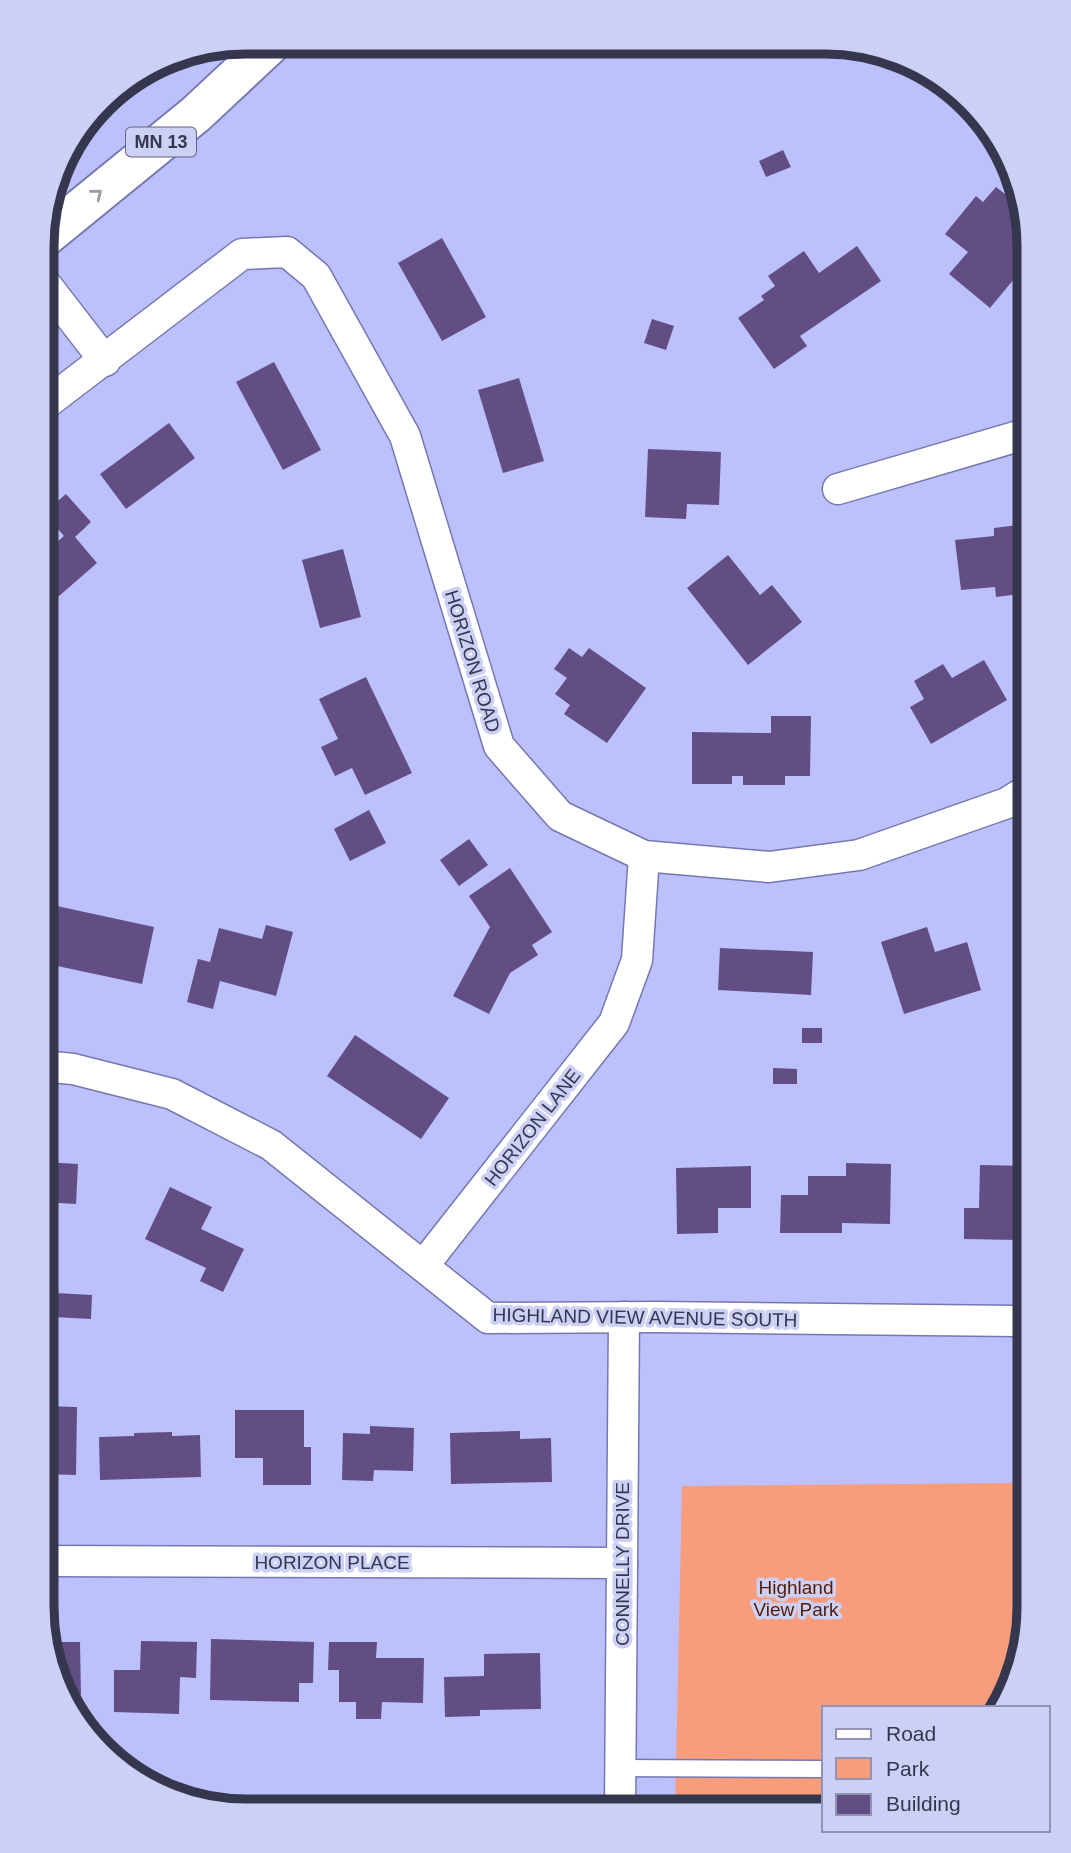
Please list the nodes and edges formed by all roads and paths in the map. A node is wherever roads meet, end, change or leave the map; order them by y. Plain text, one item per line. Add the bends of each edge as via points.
1 (260, 54) edge
2 (56, 228) edge
3 (54, 295) edge
4 (105, 361) junction
5 (54, 398) edge
6 (1017, 437) edge
7 (838, 489) dead end
8 (1017, 797) edge
9 (644, 856) junction
10 (54, 1067) edge
11 (423, 1266) junction
12 (624, 1317) junction
13 (1016, 1321) edge
14 (54, 1561) edge
15 (622, 1563) junction
16 (620, 1768) junction
17 (820, 1769) dead end
18 (620, 1799) edge

2 -> 1 highway, MN 13 via 196,114
3 - 4 street
4 - 5 street
4 - 9 street, HORIZON ROAD via 242,254 287,252 316,276 405,436 499,746 561,816
6 - 7 street
8 - 9 street, HORIZON ROAD via 859,855 769,867
9 - 11 street, HORIZON LANE via 637,960 614,1023
10 - 11 street, HIGHLAND VIEW AVENUE SOUTH via 172,1094 271,1145
11 - 12 street, HIGHLAND VIEW AVENUE SOUTH via 488,1318
12 - 13 street, HIGHLAND VIEW AVENUE SOUTH
12 - 15 street, CONNELLY DRIVE
14 - 15 street, HORIZON PLACE
15 - 16 street, CONNELLY DRIVE
16 - 17 lane
16 - 18 street, CONNELLY DRIVE

